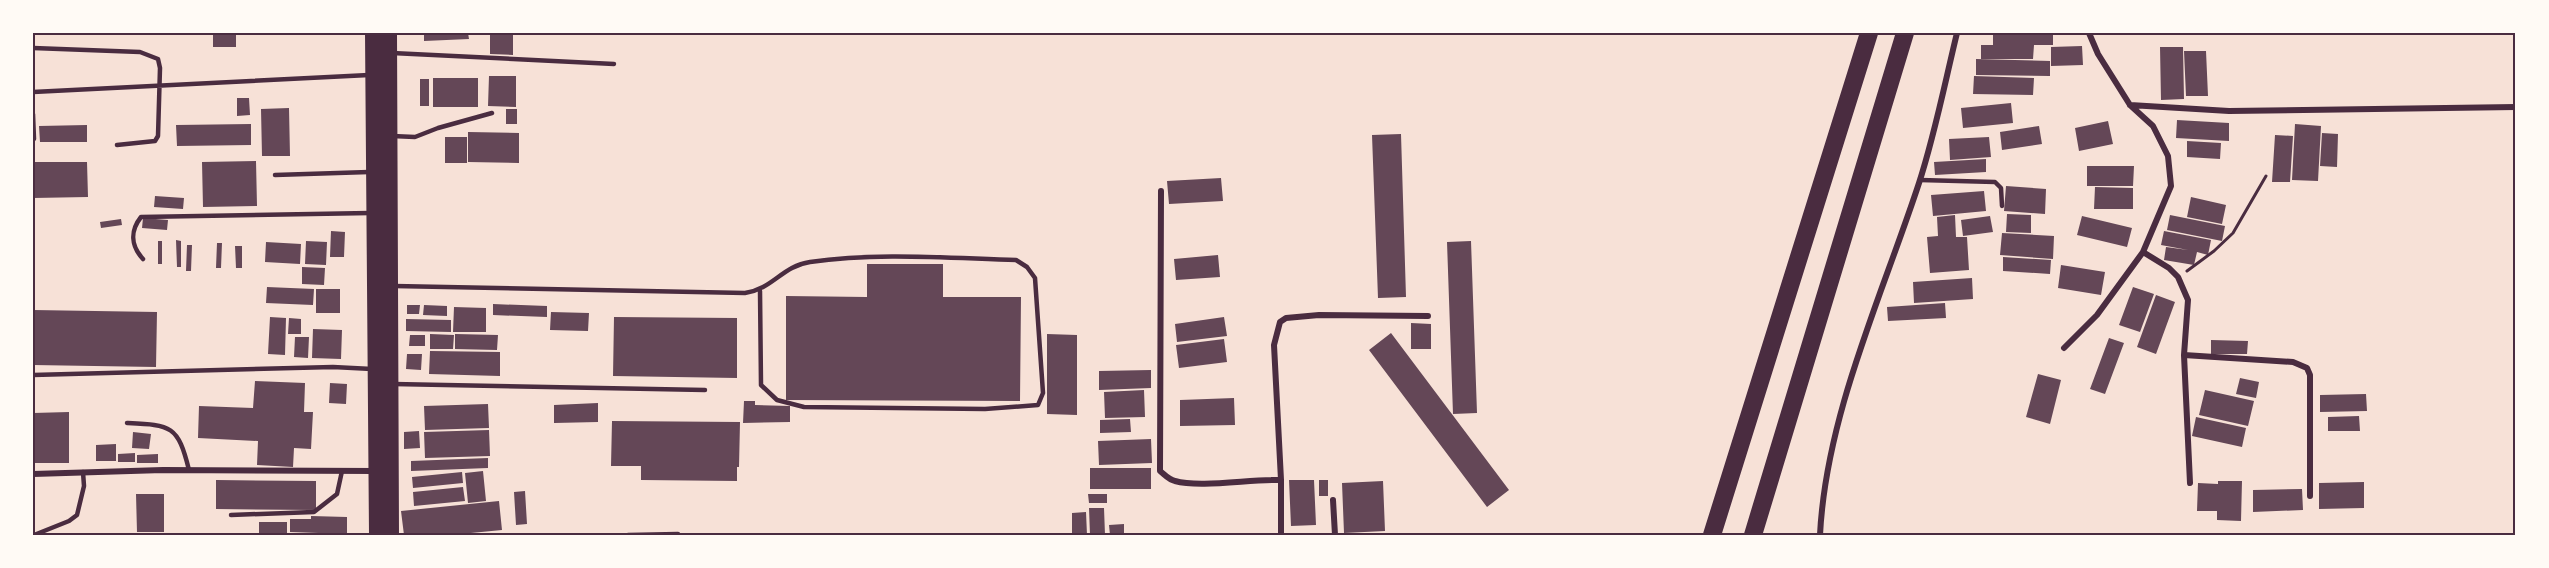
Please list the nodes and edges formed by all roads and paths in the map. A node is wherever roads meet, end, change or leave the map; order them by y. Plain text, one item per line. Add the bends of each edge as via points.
1 (373, 33) edge
2 (389, 33) edge
3 (1869, 33) edge
4 (1905, 33) edge
5 (1957, 33) edge
6 (2089, 33) edge
7 (33, 48) edge
8 (389, 53) junction
9 (614, 64) dead end
10 (382, 74) junction
11 (158, 86) junction
12 (33, 92) edge
13 (2130, 105) junction
14 (2516, 107) edge
15 (492, 112) dead end
16 (33, 114) edge
17 (389, 136) junction
18 (34, 140) edge
19 (117, 145) dead end
20 (375, 171) junction
21 (275, 175) dead end
22 (2266, 177) dead end
23 (1920, 180) junction
24 (1161, 191) dead end
25 (2002, 206) dead end
26 (376, 213) junction
27 (2143, 252) junction
28 (143, 259) dead end
29 (2178, 277) junction
30 (390, 286) junction
31 (760, 291) junction
32 (1428, 316) dead end
33 (2064, 348) dead end
34 (2184, 355) junction
35 (375, 370) junction
36 (33, 375) edge
37 (390, 384) junction
38 (705, 390) dead end
39 (127, 423) dead end
40 (189, 470) junction
41 (342, 471) junction
42 (377, 471) junction
43 (83, 472) junction
44 (33, 474) edge
45 (1281, 480) junction
46 (2190, 483) dead end
47 (2310, 496) dead end
48 (1333, 500) dead end
49 (231, 515) dead end
50 (678, 534) edge
51 (34, 535) edge
52 (377, 535) edge
53 (391, 535) edge
54 (628, 535) edge
55 (1281, 535) edge
56 (1335, 535) edge
57 (1712, 535) edge
58 (1753, 535) edge
59 (1820, 535) edge

1 - 10 highway
2 - 8 highway
3 - 57 highway
4 - 58 highway
5 - 23 street
6 - 13 street
7 - 11 lane via 140,52 155,56 160,68
8 - 9 lane
8 - 10 highway
10 - 11 lane
10 - 17 highway
10 - 20 highway
11 - 12 lane
11 - 19 lane via 155,141
13 - 14 street via 2229,111
13 - 27 street via 2153,126 2168,156 2171,186
15 - 17 lane via 415,137
16 - 18 lane
17 - 30 highway
20 - 21 lane
20 - 26 highway
22 - 29 path via 2233,233
23 - 25 lane via 1995,182 2001,188
23 - 59 street via 1838,420
24 - 45 street via 1160,471 1174,481 1189,483
26 - 28 lane via 141,217 134,226 133,239
26 - 35 highway
27 - 29 street
27 - 33 street via 2097,315
29 - 34 street via 2188,300
30 - 31 lane
30 - 37 highway
31 - 31 lane via 761,385 777,399 804,407 986,409 1038,405 1044,393 1035,278 1016,260 876,257 808,262 790,268
32 - 45 street via 1319,315 1280,322 1274,345
34 - 46 street
34 - 47 street via 2293,362 2307,368 2311,398
35 - 36 lane via 333,367
35 - 42 highway
37 - 38 lane
37 - 53 highway
39 - 40 lane via 161,425 173,432 181,442
40 - 41 street
40 - 43 street
41 - 42 street
41 - 49 lane via 337,494 314,512
42 - 52 highway
43 - 44 street
43 - 51 lane via 77,515
45 - 55 street
48 - 56 street
50 - 54 lane

